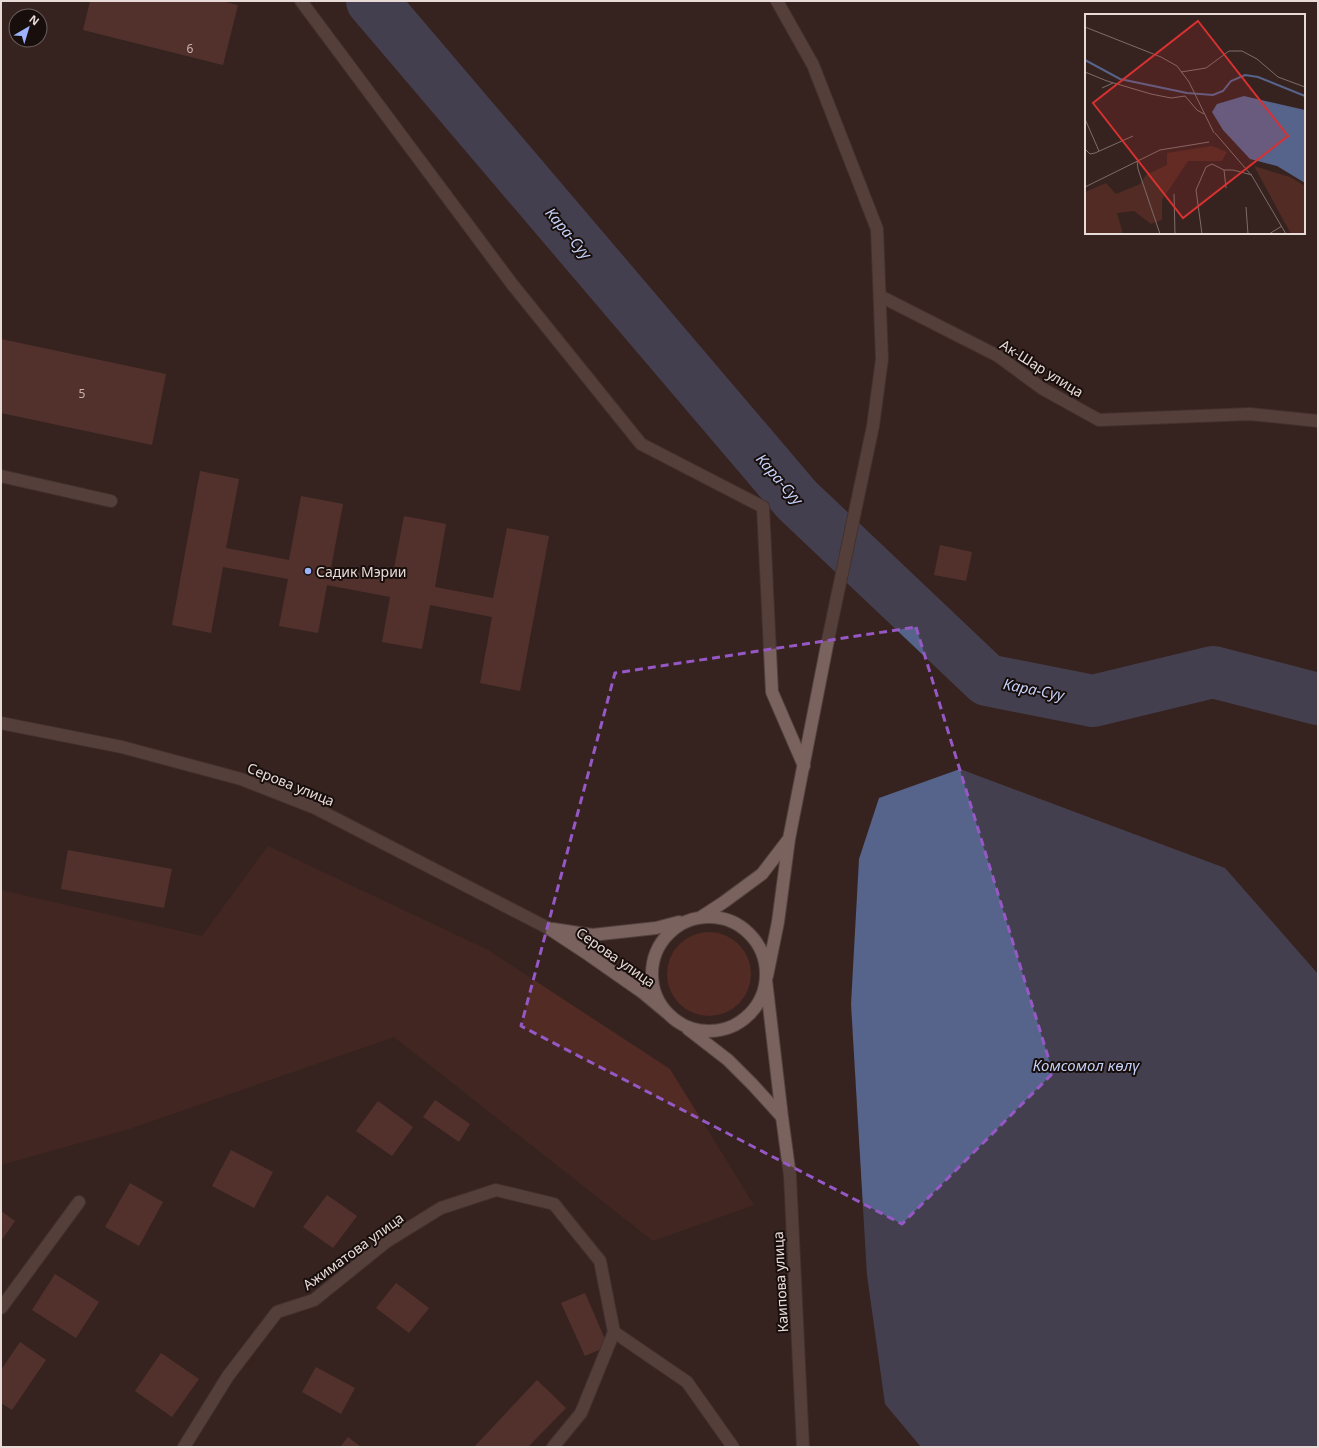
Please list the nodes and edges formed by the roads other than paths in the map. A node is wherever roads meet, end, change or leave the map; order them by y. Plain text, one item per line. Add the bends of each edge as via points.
1 (302, 1) edge
2 (777, 1) edge
3 (880, 296) junction
4 (1318, 421) edge
5 (1, 476) edge
6 (110, 501) dead end
7 (1, 723) edge
8 (804, 766) junction
9 (789, 839) junction
10 (697, 917) junction
11 (548, 928) junction
12 (766, 978) junction
13 (666, 1012) junction
14 (684, 1026) junction
15 (782, 1117) junction
16 (79, 1202) dead end
17 (1, 1308) edge
18 (614, 1332) junction
19 (184, 1447) edge
20 (553, 1447) edge
21 (733, 1447) edge
22 (803, 1447) edge

1 - 8 street via 512,284 641,444 763,508 772,692
2 - 3 street via 813,66 877,228
3 - 4 street, Ак-Шар улица via 998,356 1043,389 1100,420 1250,414
3 - 8 street via 882,359 873,426
5 - 6 street
7 - 11 street, Серова улица via 122,747 241,779 315,808
8 - 9 street
9 - 10 street via 762,874 724,902
9 - 12 street via 778,922
10 - 11 street, Серова улица via 656,928 592,935
10 - 12 street via 721,917 739,925 754,938 764,956
10 - 13 street via 672,929 658,947 651,969 654,992
11 - 13 street, Серова улица via 642,992
12 - 14 street via 760,1001 746,1018 727,1029 705,1031
12 - 15 street, Каипова улица
13 - 14 street
14 - 15 street via 728,1060
15 - 22 street, Каипова улица via 790,1176
16 - 17 street
18 - 19 street, Ажиматова улица via 600,1261 554,1204 496,1190 441,1208 386,1242 314,1300 277,1312 228,1376
18 - 20 street via 580,1413
18 - 21 street via 687,1382

